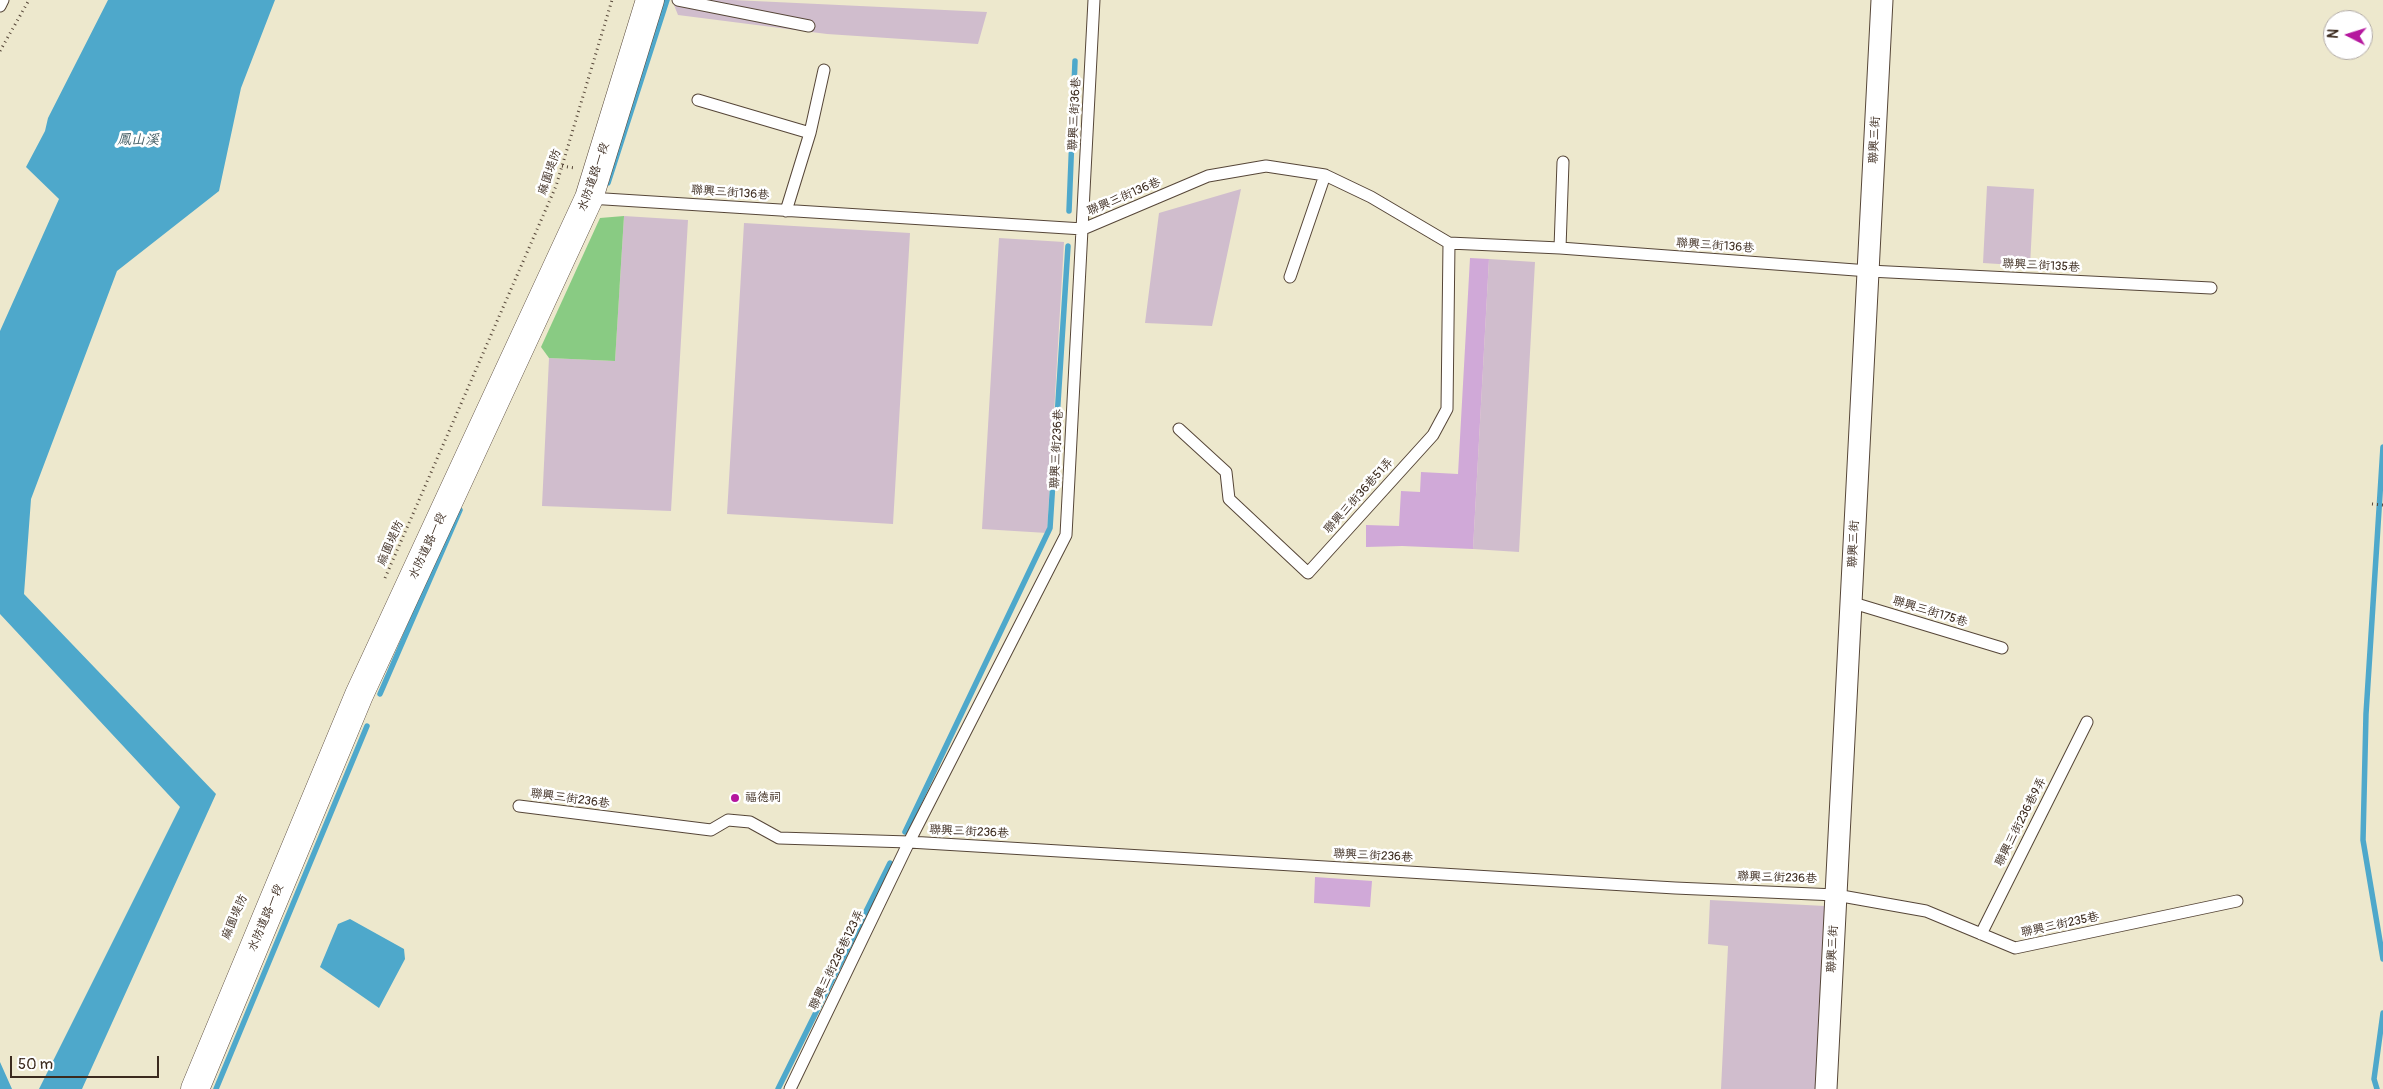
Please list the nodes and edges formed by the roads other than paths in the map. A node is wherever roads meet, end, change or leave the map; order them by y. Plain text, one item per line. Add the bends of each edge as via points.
1 (3, 0) edge
2 (650, 0) edge
3 (678, 0) edge
4 (1094, 0) edge
5 (1882, 0) edge
6 (0, 6) edge
7 (809, 26) dead end
8 (824, 70) dead end
9 (698, 100) dead end
10 (810, 133) junction
11 (1563, 162) dead end
12 (1325, 175) junction
13 (588, 198) junction
14 (786, 211) junction
15 (1083, 229) junction
16 (1449, 243) junction
17 (1560, 248) junction
18 (1869, 271) junction
19 (1290, 277) dead end
20 (2211, 288) dead end
21 (1179, 429) dead end
22 (1850, 602) junction
23 (2002, 648) dead end
24 (2087, 722) dead end
25 (519, 806) dead end
26 (909, 842) junction
27 (1836, 894) junction
28 (2237, 901) dead end
29 (1981, 934) junction
30 (195, 1089) edge
31 (790, 1089) edge
32 (1826, 1089) edge

1 - 6 lane
2 - 13 street, 水防道路一段
3 - 7 lane
4 - 15 lane, 聯興三街36巷
5 - 18 street, 聯興三街
8 - 10 lane
9 - 10 lane
10 - 14 lane
11 - 17 lane
12 - 15 lane, 聯興三街136巷 via 1266,166 1208,176
12 - 16 lane, 聯興三街136巷 via 1371,197
12 - 19 lane
13 - 14 lane, 聯興三街136巷
13 - 30 street, 水防道路一段 via 359,695
14 - 15 lane, 聯興三街136巷
15 - 26 lane, 聯興三街236巷 via 1066,535
16 - 17 lane, 聯興三街136巷
16 - 21 lane, 聯興三街36巷51弄 via 1447,409 1433,435 1308,574 1229,499 1226,472
17 - 18 lane, 聯興三街136巷
18 - 20 lane, 聯興三街135巷
18 - 22 street, 聯興三街
22 - 23 lane, 聯興三街175巷
22 - 27 street, 聯興三街
24 - 29 lane, 聯興三街236巷9弄
25 - 26 lane, 聯興三街236巷 via 711,830 728,820 750,822 779,838
26 - 27 lane, 聯興三街236巷 via 1675,888
26 - 31 lane, 聯興三街236巷123弄
27 - 29 lane, 聯興三街235巷 via 1926,911
27 - 32 street, 聯興三街
28 - 29 lane, 聯興三街235巷 via 2015,948

